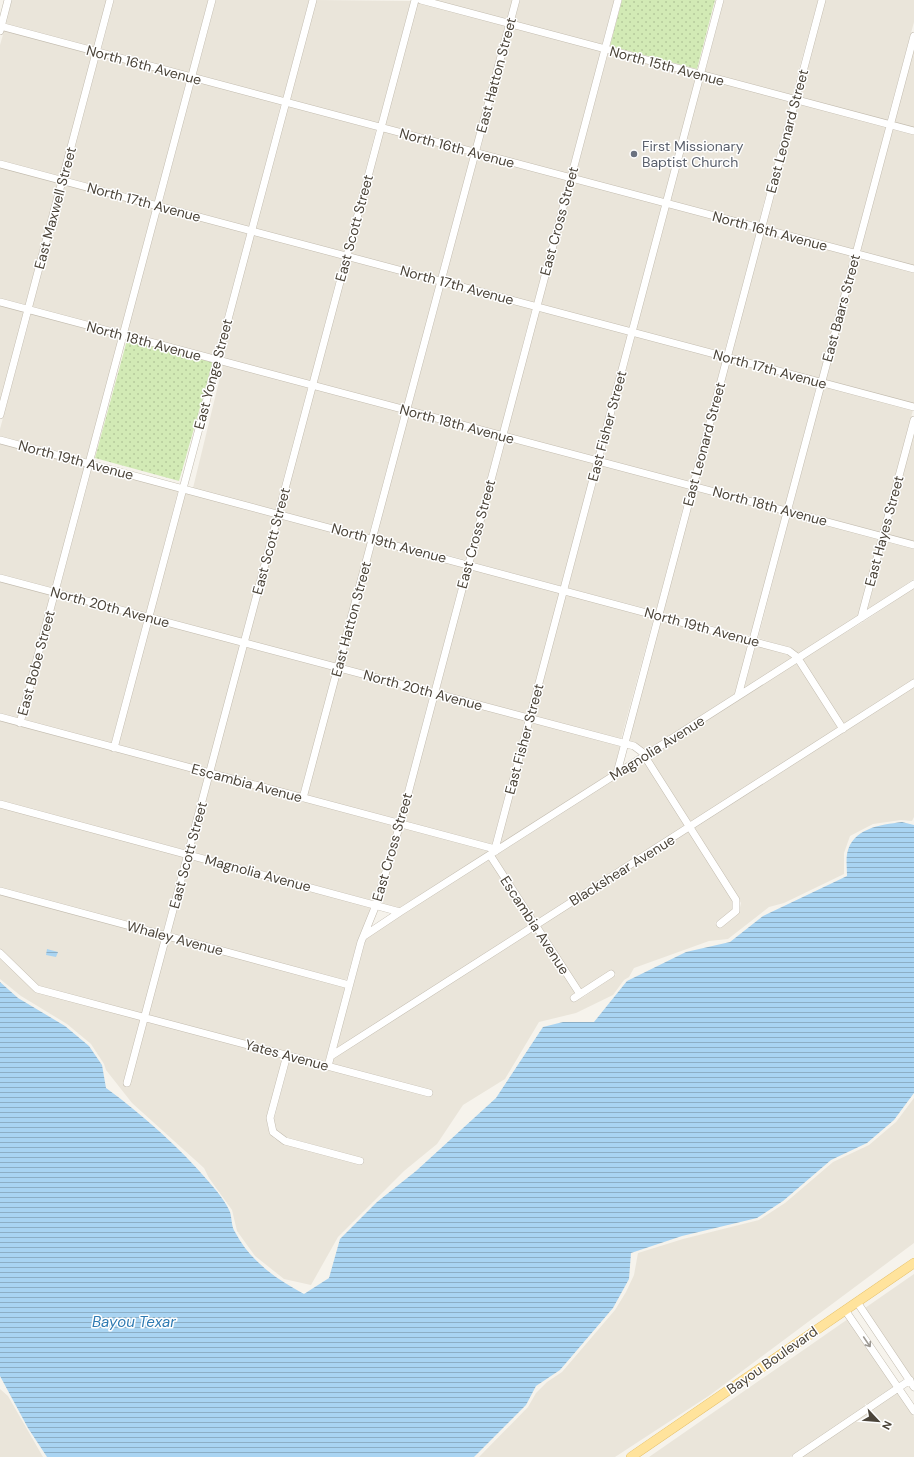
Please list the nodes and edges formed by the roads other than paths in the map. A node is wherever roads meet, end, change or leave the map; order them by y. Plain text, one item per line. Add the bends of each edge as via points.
1 (8, 0) edge
2 (110, 0) edge
3 (212, 0) edge
4 (312, 0) edge
5 (415, 0) edge
6 (421, 0) edge
7 (516, 0) edge
8 (618, 0) edge
9 (720, 0) edge
10 (822, 0) edge
11 (510, 24) junction
12 (0, 28) edge
13 (914, 36) edge
14 (605, 49) junction
15 (96, 52) junction
16 (700, 74) junction
17 (192, 77) junction
18 (795, 99) junction
19 (285, 102) junction
20 (890, 125) junction
21 (381, 128) junction
22 (914, 131) edge
23 (475, 153) junction
24 (0, 164) edge
25 (571, 178) junction
26 (62, 181) junction
27 (666, 203) junction
28 (158, 206) junction
29 (761, 229) junction
30 (251, 231) junction
31 (856, 254) junction
32 (346, 256) junction
33 (914, 269) edge
34 (441, 281) junction
35 (0, 302) edge
36 (537, 306) junction
37 (28, 310) junction
38 (632, 332) junction
39 (123, 336) junction
40 (727, 357) junction
41 (217, 360) junction
42 (822, 382) junction
43 (312, 385) junction
44 (914, 407) edge
45 (406, 410) junction
46 (0, 416) edge
47 (914, 420) edge
48 (502, 436) junction
49 (0, 440) edge
50 (598, 461) junction
51 (89, 464) junction
52 (692, 486) junction
53 (182, 489) junction
54 (787, 511) junction
55 (278, 514) junction
56 (883, 536) junction
57 (372, 539) junction
58 (914, 544) edge
59 (468, 564) junction
60 (0, 578) edge
61 (914, 584) edge
62 (564, 590) junction
63 (55, 593) junction
64 (658, 615) junction
65 (148, 618) junction
66 (861, 618) junction
67 (754, 640) junction
68 (244, 643) junction
69 (798, 658) junction
70 (338, 668) junction
71 (914, 683) edge
72 (434, 693) junction
73 (738, 696) junction
74 (0, 718) edge
75 (530, 718) junction
76 (20, 723) junction
77 (843, 729) junction
78 (624, 743) junction
79 (114, 748) junction
80 (645, 756) junction
81 (209, 773) junction
82 (618, 773) junction
83 (303, 798) junction
84 (0, 804) edge
85 (400, 824) junction
86 (690, 827) junction
87 (493, 852) junction
88 (188, 854) junction
89 (0, 891) edge
90 (376, 905) junction
91 (400, 912) junction
92 (720, 924) dead end
93 (536, 925) junction
94 (166, 936) junction
95 (361, 942) junction
96 (0, 953) edge
97 (611, 974) dead end
98 (349, 985) junction
99 (144, 1018) junction
100 (287, 1055) junction
101 (331, 1056) junction
102 (328, 1066) junction
103 (127, 1083) dead end
104 (429, 1093) dead end
105 (360, 1161) dead end
106 (914, 1263) edge
107 (857, 1302) junction
108 (845, 1310) junction
109 (910, 1380) junction
110 (914, 1387) edge
111 (898, 1388) junction
112 (914, 1411) edge
113 (631, 1457) edge
114 (796, 1457) edge

1 - 12 street
2 - 15 street, East Maxwell Street
3 - 17 street, East Bobe Street
4 - 19 street, East Yonge Street
5 - 21 street, East Scott Street
6 - 11 street, North 15th Avenue
7 - 11 street, East Hatton Street
8 - 14 street, East Cross Street
9 - 16 street, East Fisher Street
10 - 18 street, East Leonard Street
11 - 14 street, North 15th Avenue
11 - 23 street, East Hatton Street
12 - 15 street, North 16th Avenue
13 - 20 street, East Baars Street
14 - 16 street, North 15th Avenue
14 - 25 street, East Cross Street
15 - 17 street, North 16th Avenue
15 - 26 street, East Maxwell Street
16 - 18 street, North 15th Avenue
16 - 27 street, East Fisher Street
17 - 19 street, North 16th Avenue
17 - 28 street, East Bobe Street
18 - 20 street, North 15th Avenue
18 - 29 street, East Leonard Street
19 - 21 street, North 16th Avenue
19 - 30 street, East Yonge Street
20 - 22 street, North 15th Avenue
20 - 31 street, East Baars Street
21 - 23 street, North 16th Avenue
21 - 32 street, East Scott Street
23 - 25 street, North 16th Avenue
23 - 34 street, East Hatton Street
24 - 26 street, North 17th Avenue
25 - 27 street, North 16th Avenue
25 - 36 street, East Cross Street
26 - 28 street, North 17th Avenue
26 - 37 street, East Maxwell Street
27 - 29 street, North 16th Avenue
27 - 38 street, East Fisher Street
28 - 30 street, North 17th Avenue
28 - 39 street, East Bobe Street
29 - 31 street, North 16th Avenue
29 - 40 street, East Leonard Street
30 - 32 street, North 17th Avenue
30 - 41 street, East Yonge Street
31 - 33 street, North 16th Avenue
31 - 42 street, East Baars Street
32 - 34 street, North 17th Avenue
32 - 43 street, East Scott Street
34 - 36 street, North 17th Avenue
34 - 45 street, East Hatton Street
35 - 37 street, North 18th Avenue
36 - 38 street, North 17th Avenue
36 - 48 street, East Cross Street
37 - 39 street, North 18th Avenue
37 - 46 street, East Maxwell Street
38 - 40 street, North 17th Avenue
38 - 50 street, East Fisher Street
39 - 41 street, North 18th Avenue
39 - 51 street, East Bobe Street
40 - 42 street, North 17th Avenue
40 - 52 street, East Leonard Street
41 - 43 street, North 18th Avenue
41 - 53 street, East Yonge Street
42 - 44 street, North 17th Avenue
42 - 54 street, East Baars Street
43 - 45 street, North 18th Avenue
43 - 55 street, East Scott Street
45 - 48 street, North 18th Avenue
45 - 57 street, East Hatton Street
47 - 56 street, East Hayes Street
48 - 50 street, North 18th Avenue
48 - 59 street, East Cross Street
49 - 51 street, North 19th Avenue
50 - 52 street, North 18th Avenue
50 - 62 street, East Fisher Street
51 - 53 street, North 19th Avenue
51 - 63 street, East Bobe Street
52 - 54 street, North 18th Avenue
52 - 64 street, East Leonard Street
53 - 55 street, North 19th Avenue
53 - 65 street, East Yonge Street
54 - 56 street, North 18th Avenue
54 - 67 street, East Baars Street
55 - 57 street, North 19th Avenue
55 - 68 street, East Scott Street
56 - 58 street, North 18th Avenue
56 - 66 street, East Hayes Street
57 - 59 street, North 19th Avenue
57 - 70 street, East Hatton Street
59 - 62 street, North 19th Avenue
59 - 72 street, East Cross Street
60 - 63 street, North 20th Avenue
61 - 66 street, Magnolia Avenue
62 - 64 street, North 19th Avenue
62 - 75 street, East Fisher Street
63 - 65 street, North 20th Avenue
63 - 76 street, East Bobe Street
64 - 67 street, North 19th Avenue
64 - 78 street, East Leonard Street
65 - 68 street, North 20th Avenue
65 - 79 street, East Yonge Street
66 - 69 street, Magnolia Avenue
67 - 69 street, North 19th Avenue via 789,651
67 - 73 street, East Baars Street
68 - 70 street, North 20th Avenue
68 - 81 street, East Scott Street
69 - 73 street, Magnolia Avenue
69 - 77 street
70 - 72 street, North 20th Avenue
70 - 83 street, East Hatton Street
71 - 77 street, Blackshear Avenue
72 - 75 street, North 20th Avenue
72 - 85 street, East Cross Street
73 - 80 street, Magnolia Avenue
74 - 76 street, Escambia Avenue
75 - 78 street, North 20th Avenue
75 - 87 street, East Fisher Street
76 - 79 street, Escambia Avenue
77 - 86 street, Blackshear Avenue
78 - 80 street, North 20th Avenue via 639,748
78 - 82 street, East Leonard Street
79 - 81 street, Escambia Avenue
80 - 82 street, Magnolia Avenue
80 - 86 street, North 20th Avenue
81 - 83 street, Escambia Avenue
81 - 88 street, East Scott Street
82 - 87 street, Magnolia Avenue
83 - 85 street, Escambia Avenue
84 - 88 street, Magnolia Avenue
85 - 87 street, Escambia Avenue
85 - 90 street, East Cross Street
86 - 92 street, North 20th Avenue via 736,900 736,911
86 - 93 street, Blackshear Avenue
87 - 91 street, Magnolia Avenue
87 - 93 street, Escambia Avenue
88 - 90 street, Magnolia Avenue
88 - 94 street, East Scott Street
89 - 94 street, Whaley Avenue
90 - 91 street, Magnolia Avenue
90 - 95 street, East Cross Street
91 - 95 street, Magnolia Avenue via 367,933
93 - 97 street, Escambia Avenue via 577,996
93 - 101 street, Blackshear Avenue
94 - 98 street, Whaley Avenue
94 - 99 street, East Scott Street
95 - 98 street, East Cross Street
96 - 99 street, Yates Avenue via 38,989
98 - 101 street, East Cross Street
99 - 100 street, Yates Avenue
99 - 103 street, East Scott Street
100 - 102 street, Yates Avenue
100 - 105 street via 270,1118 273,1132 285,1140
101 - 102 street, East Cross Street
102 - 104 street, Yates Avenue
106 - 107 main road, Bayou Boulevard
107 - 108 main road, Bayou Boulevard
107 - 109 street
108 -> 111 street
108 - 113 main road, Bayou Boulevard
109 - 110 street
109 - 111 street
111 - 112 street
111 - 114 street

